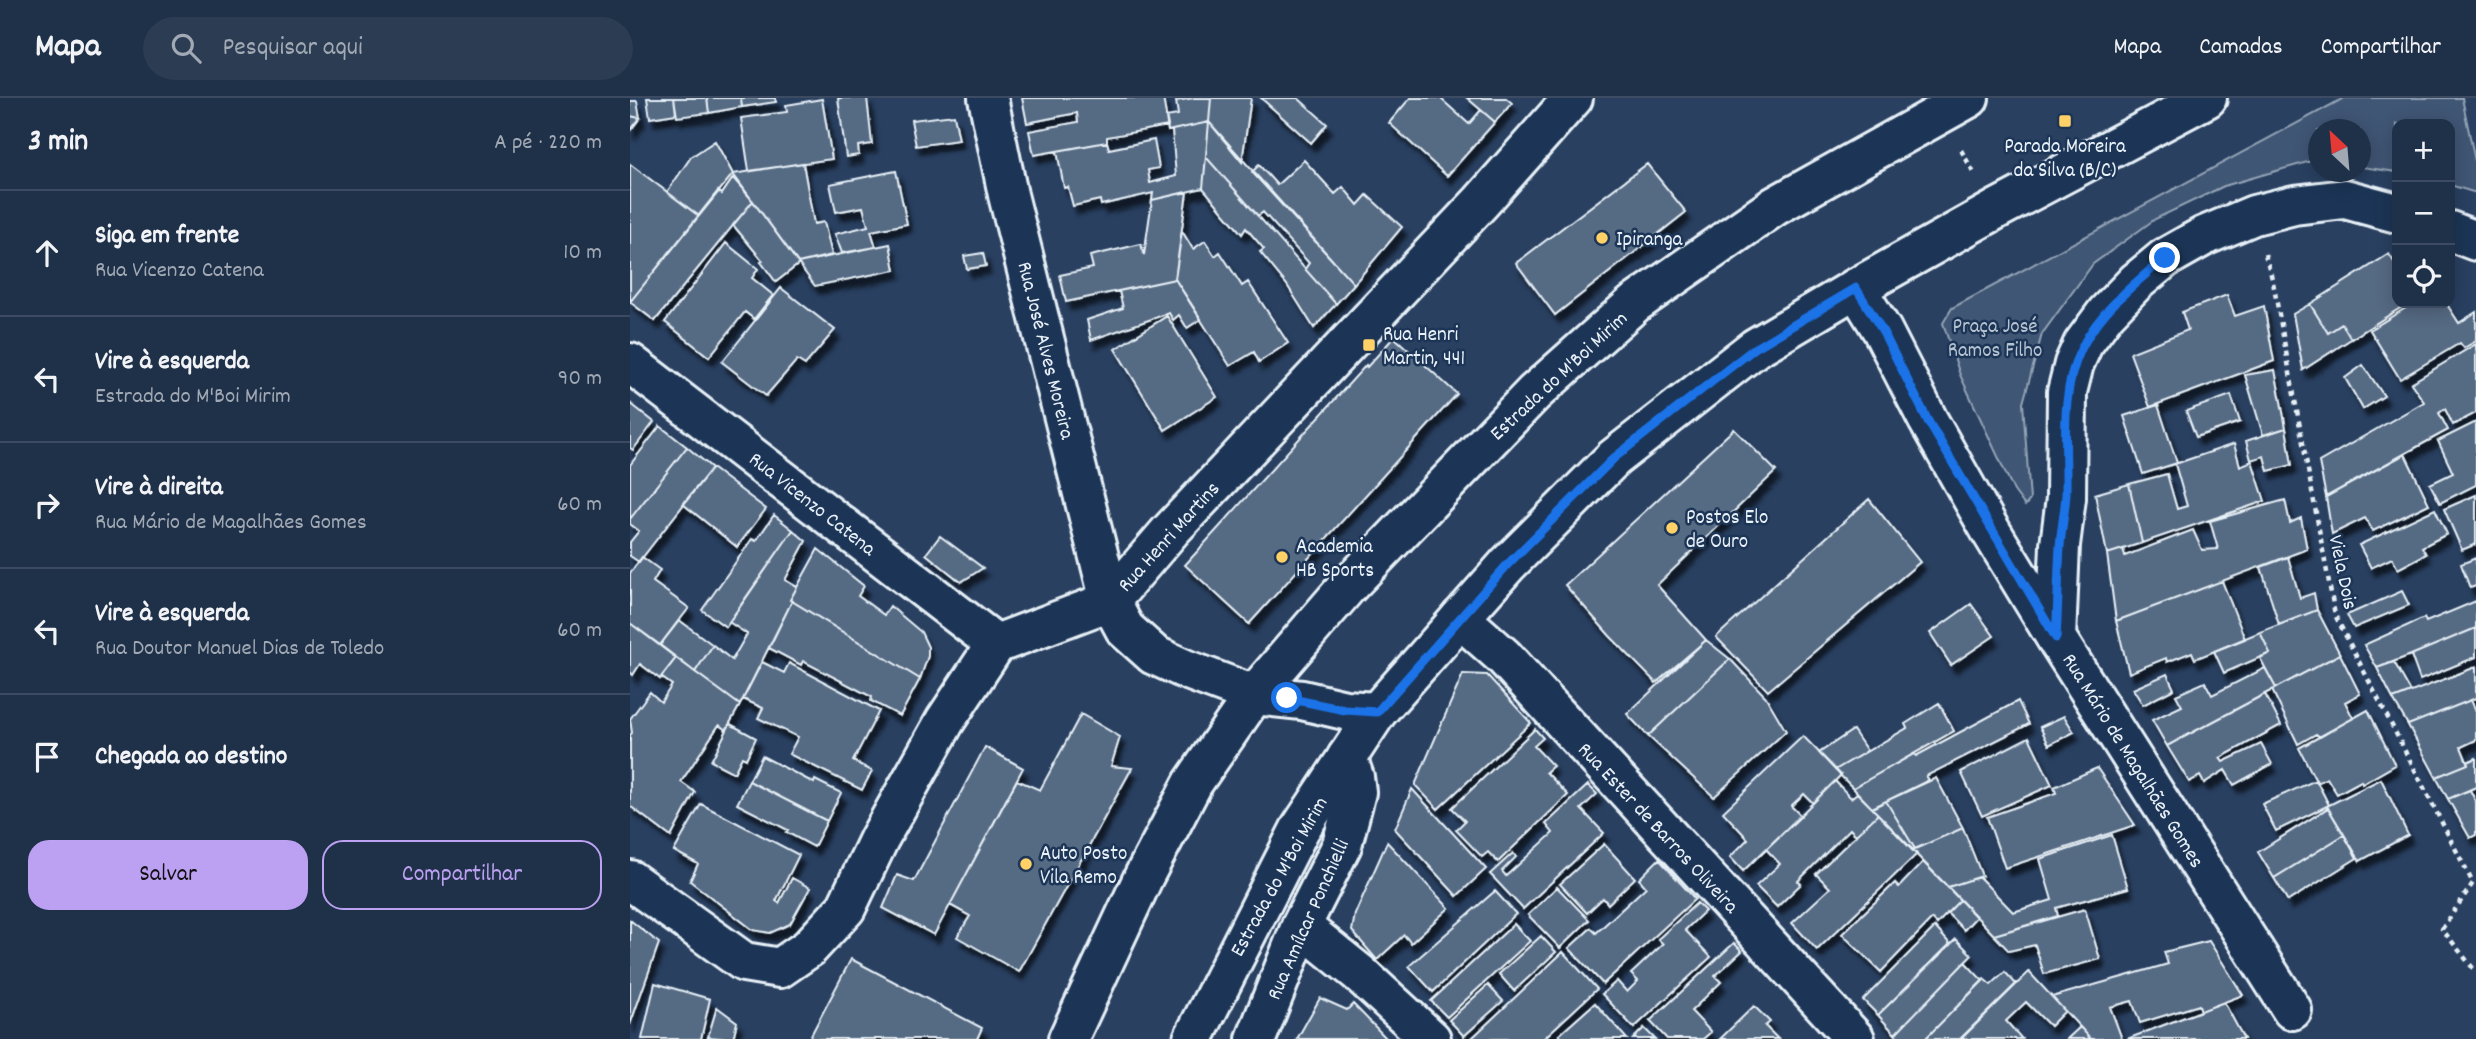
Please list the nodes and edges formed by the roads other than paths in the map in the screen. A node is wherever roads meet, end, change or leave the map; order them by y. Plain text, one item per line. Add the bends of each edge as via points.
1 (988, 98) edge
2 (1573, 98) edge
3 (2207, 98) edge
4 (1953, 106) edge
5 (2392, 212) edge
6 (2455, 233) edge
7 (2476, 241) edge
8 (1856, 288) junction
9 (630, 363) edge
10 (1110, 601) junction
11 (1460, 618) junction
12 (2056, 638) junction
13 (996, 644) junction
14 (1254, 695) junction
15 (1377, 712) junction
16 (1347, 757) junction
17 (630, 880) edge
18 (1301, 926) junction
19 (2292, 1010) dead end
20 (1068, 1039) edge
21 (1194, 1039) edge
22 (1256, 1039) edge
23 (1431, 1039) edge
24 (1855, 1039) edge

1 - 10 street, Rua José Alves Moreira
2 - 10 street, Rua Henri Martins
3 - 8 street, Estrada do M'Boi Mirim
4 - 14 street, Estrada do M'Boi Mirim via 1775,206 1634,304 1534,393 1346,588
5 - 12 street via 2345,199 2254,215 2165,258 2106,313 2083,344 2067,393 2066,498
6 - 7 street
8 - 11 street, Estrada do M'Boi Mirim via 1755,348 1614,458
8 - 12 street, Rua Mário de Magalhães Gomes via 1941,444
9 - 13 street, Rua Vicenzo Catena
10 - 13 street, Rua Henri Martins
10 - 14 street via 1125,629 1154,655
11 - 15 street, Estrada do M'Boi Mirim
11 - 24 street, Rua Ester de Barros Oliveira via 1504,657
12 - 19 street, Rua Mário de Magalhães Gomes
13 - 17 street via 945,721 846,908 809,948 780,968 744,962
14 - 15 street
14 - 20 street, Estrada do M'Boi Mirim via 1187,794
15 - 16 street, Estrada do M'Boi Mirim
16 - 18 street, Rua Amílcar Ponchielli via 1356,792 1342,845
16 - 21 street, Estrada do M'Boi Mirim via 1300,829
18 - 22 street, Rua Amílcar Ponchielli
18 - 23 street

